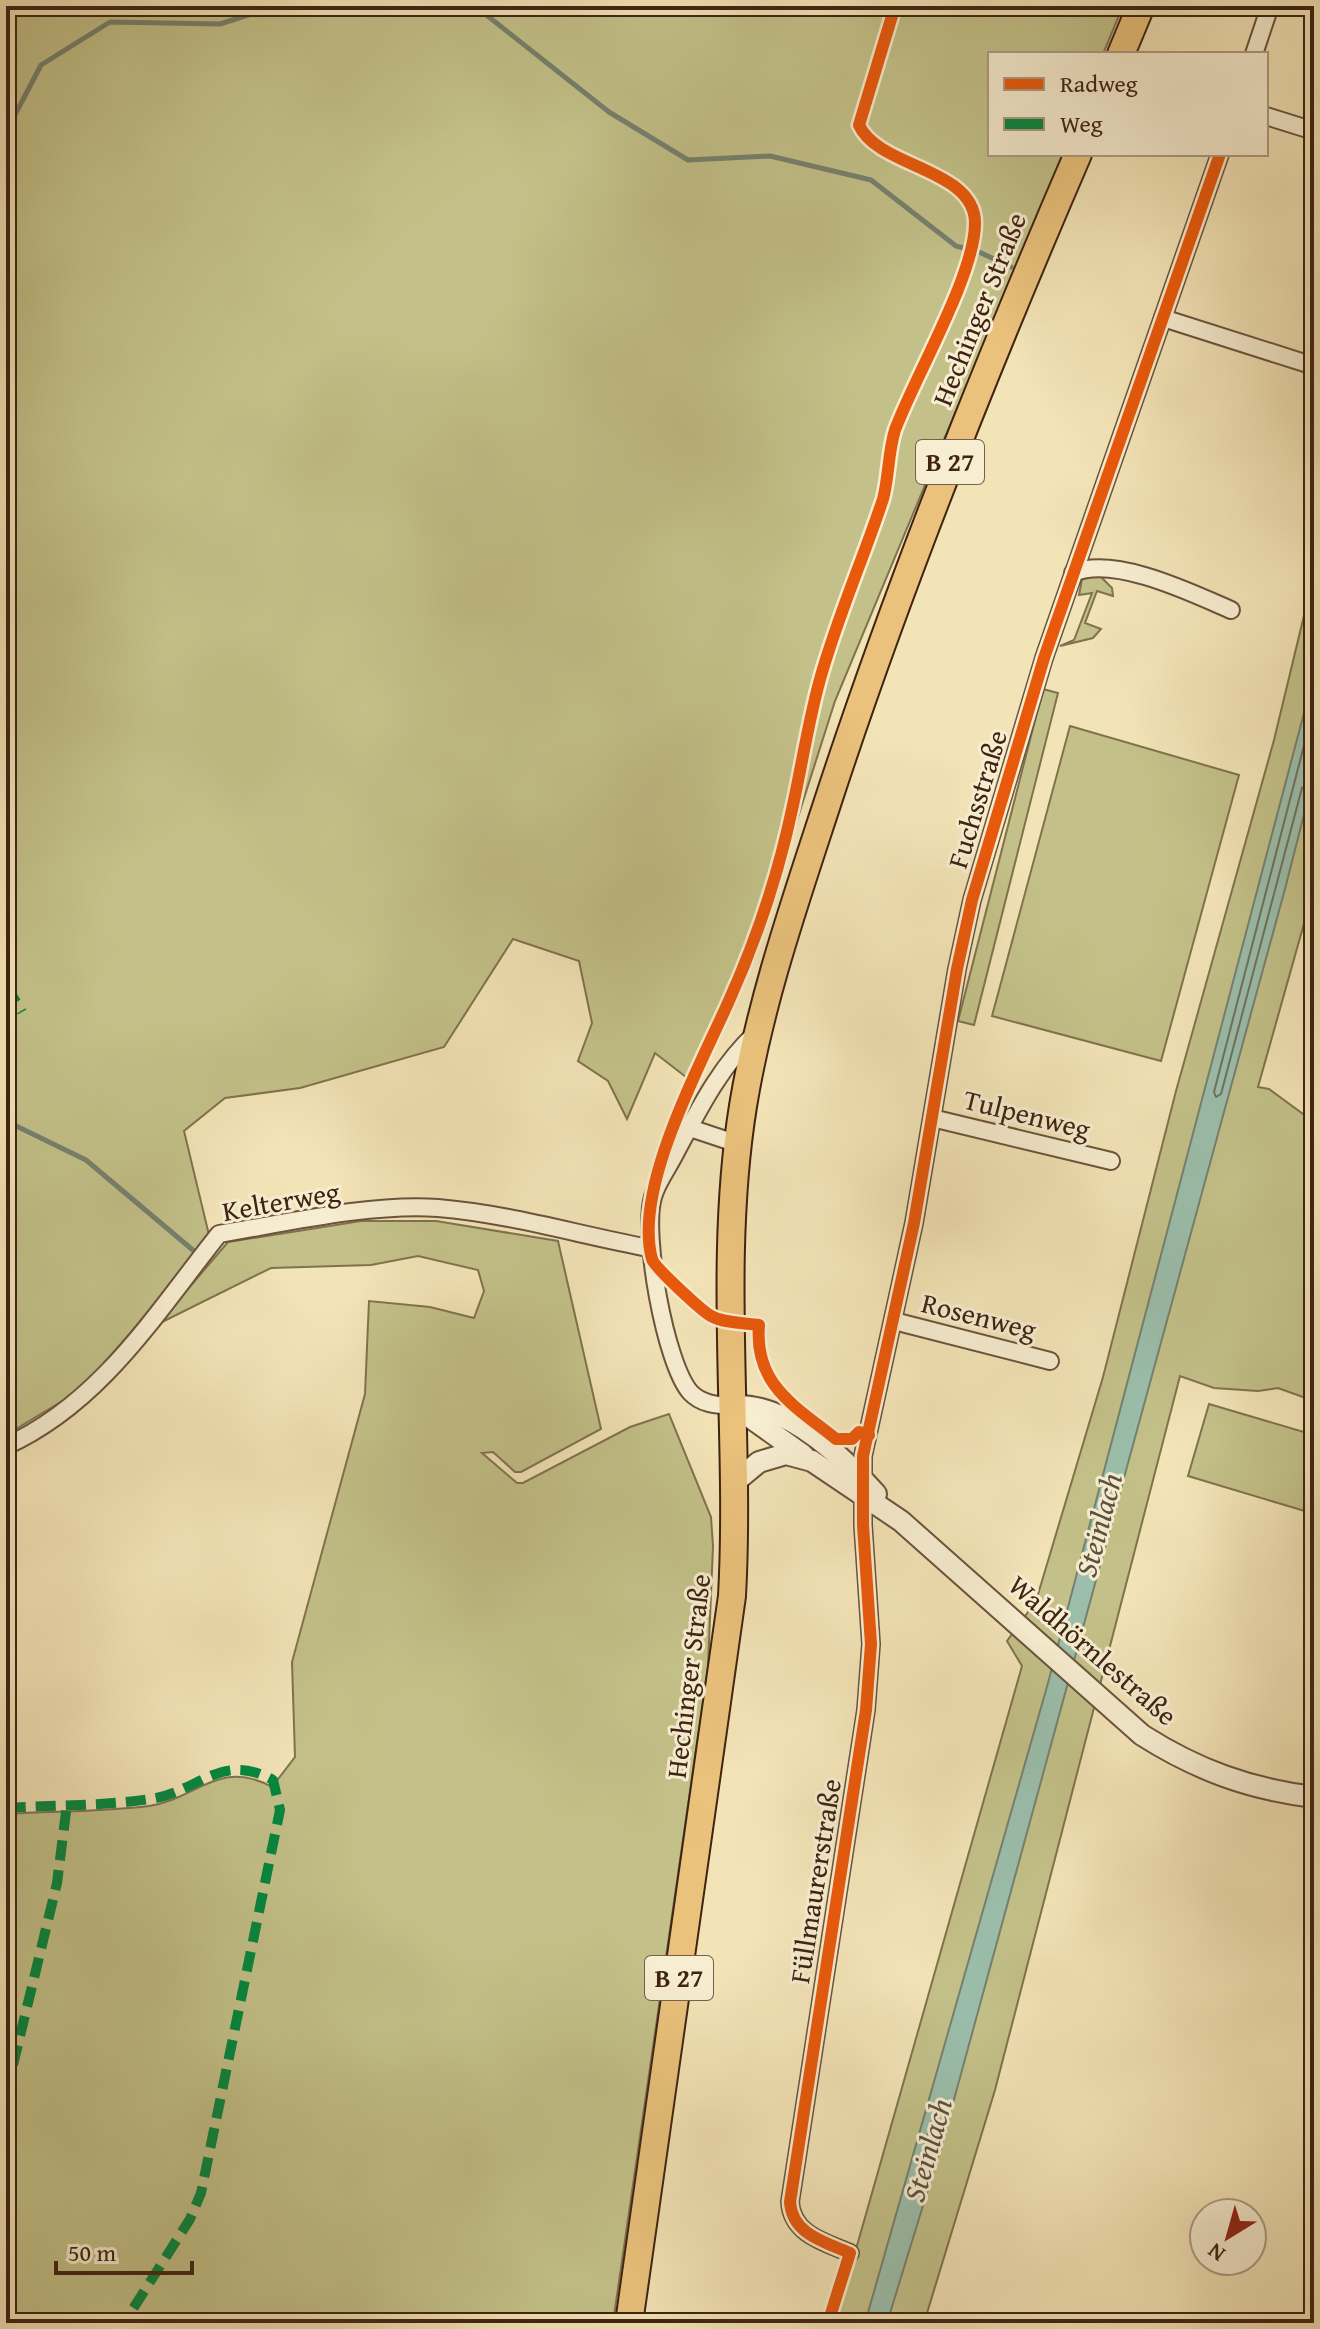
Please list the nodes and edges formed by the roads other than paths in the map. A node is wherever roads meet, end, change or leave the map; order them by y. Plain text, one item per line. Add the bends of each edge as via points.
1 (1141, 6) edge
2 (1270, 6) edge
3 (1122, 52) edge
4 (1255, 52) edge
5 (1268, 117) edge
6 (1314, 131) edge
7 (1077, 156) edge
8 (1219, 156) edge
9 (1163, 318) junction
10 (1314, 366) edge
11 (1073, 573) junction
12 (1231, 610) dead end
13 (756, 1033) junction
14 (932, 1118) junction
15 (690, 1128) junction
16 (738, 1144) junction
17 (1111, 1161) dead end
18 (649, 1248) junction
19 (894, 1321) junction
20 (1050, 1361) dead end
21 (689, 1391) joint
22 (734, 1406) junction
23 (6, 1446) edge
24 (812, 1461) junction
25 (736, 1481) junction
26 (863, 1488) junction
27 (1314, 1797) edge
28 (850, 2253) dead end
29 (629, 2323) edge

1 - 3 main road
2 - 4 street
5 - 6 street
7 - 13 main road, Hechinger Straße / B 27 via 907,568
8 - 9 street, Fuchsstraße
9 - 10 street
9 - 11 street, Fuchsstraße
11 - 12 street via 1094,567 1138,575
11 - 14 street, Fuchsstraße via 972,900
13 - 15 street, Hechinger Straße via 732,1057
13 - 16 main road, Hechinger Straße / B 27
14 - 17 street, Tulpenweg
14 - 19 street, Fuchsstraße
15 - 16 street
15 - 18 street, Hechinger Straße via 652,1200
16 - 22 main road, Hechinger Straße / B 27 via 732,1251
18 - 21 street, Hechinger Straße via 661,1311
18 - 23 street, Kelterweg via 496,1215 435,1208 358,1213 219,1234 117,1365 76,1404
19 - 20 street, Rosenweg
19 - 26 street, Fuchsstraße via 863,1456
21 - 22 street, Waldhörnlestraße via 709,1404
22 - 24 street
22 - 25 main road, Hechinger Straße / B 27
22 - 26 street, Waldhörnlestraße via 750,1405 791,1422
24 - 25 street, Waldhörnlestraße via 786,1454 759,1462
24 - 26 street, Waldhörnlestraße
25 - 29 main road, Hechinger Straße / B 27 via 723,1671
26 - 27 street, Waldhörnlestraße via 1142,1735 1198,1767 1263,1789
26 - 28 street, Füllmaurerstraße via 871,1644 866,1710 790,2202 791,2218 801,2229

